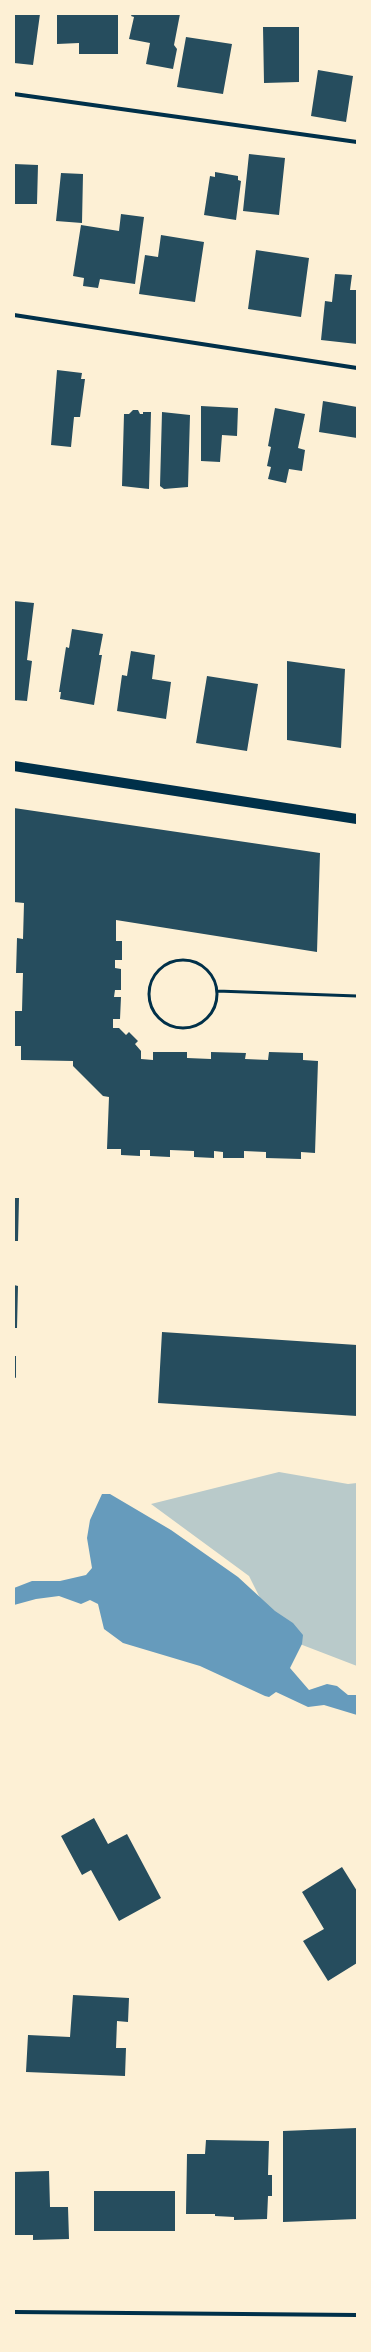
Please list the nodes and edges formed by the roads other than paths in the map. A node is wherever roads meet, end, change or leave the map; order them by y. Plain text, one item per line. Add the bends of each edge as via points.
1 (14, 94) edge
2 (357, 142) edge
3 (14, 315) edge
4 (357, 368) edge
5 (14, 766) edge
6 (357, 819) edge
7 (217, 991) junction
8 (357, 996) edge
9 (14, 2312) edge
10 (357, 2314) edge

1 - 2 street
3 - 4 street
5 - 6 main road
7 - 7 lane via 209,972 200,965 180,960 161,969 154,977 150,987 150,998 153,1009 160,1019 169,1025 192,1027 203,1022 211,1013
7 - 8 lane
9 - 10 street

